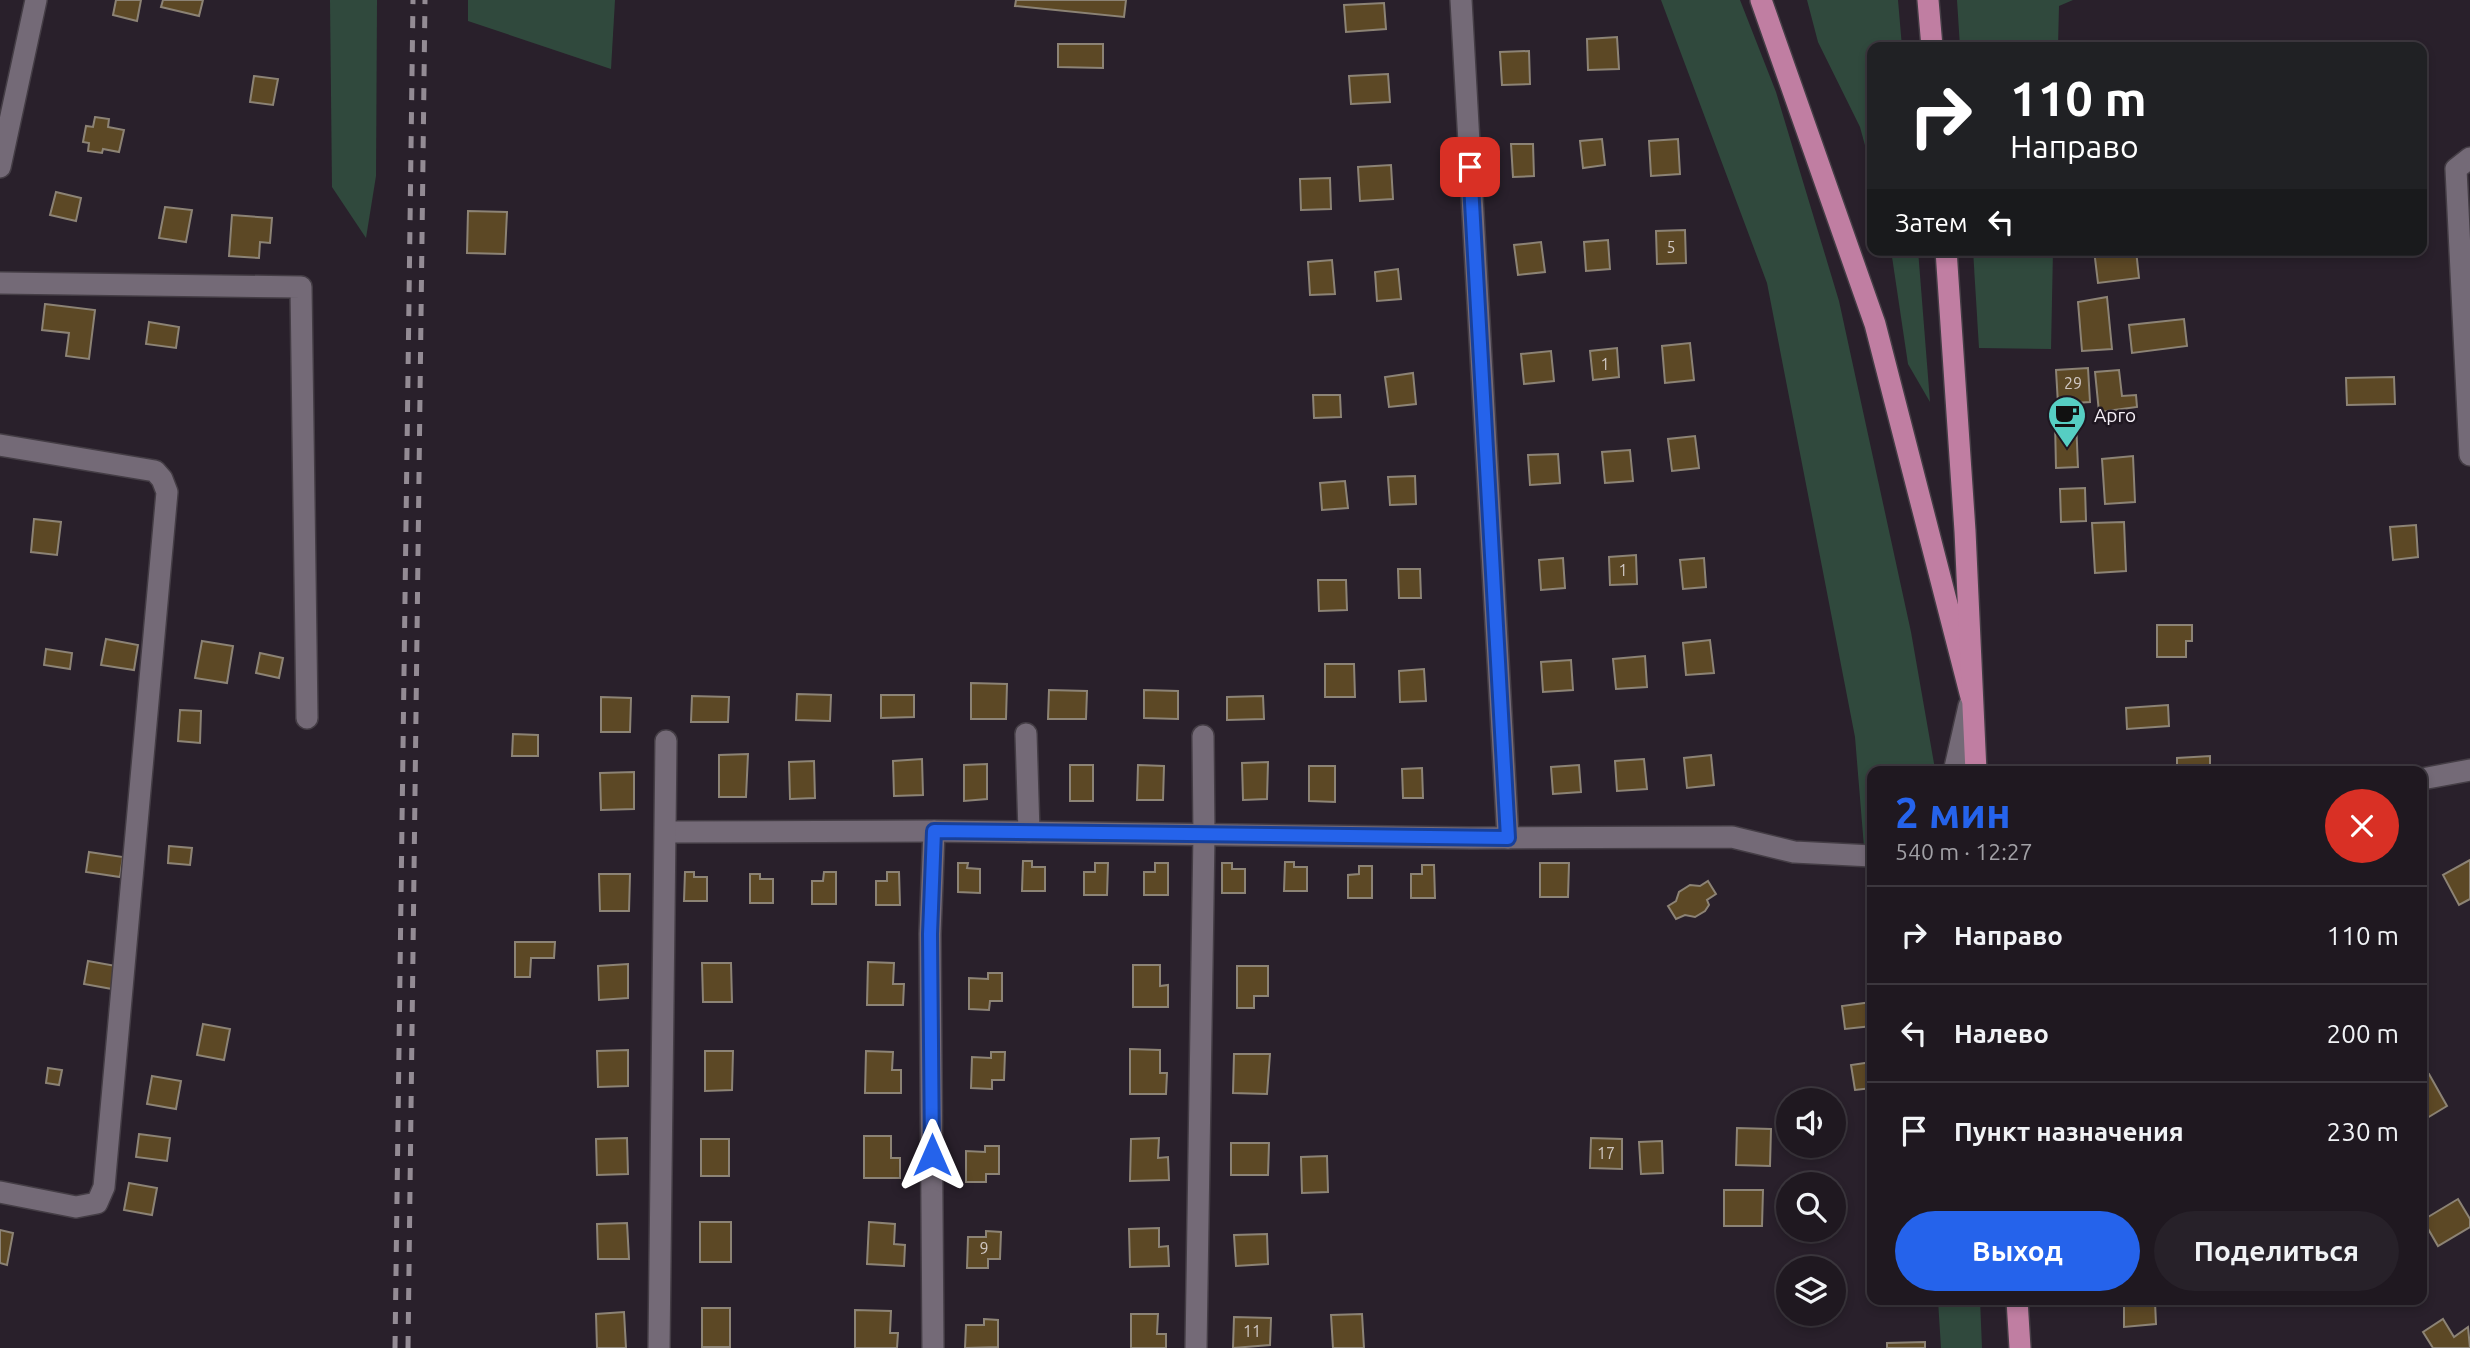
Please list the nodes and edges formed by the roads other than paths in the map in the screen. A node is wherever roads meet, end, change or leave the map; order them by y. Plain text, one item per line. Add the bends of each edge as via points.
1 (36, 0) edge
2 (1461, 0) edge
3 (1761, 0) edge
4 (1928, 0) edge
5 (1932, 42) edge
6 (2470, 158) edge
7 (0, 167) edge
8 (1946, 256) edge
9 (0, 283) edge
10 (0, 445) edge
11 (2470, 455) edge
12 (1971, 697) junction
13 (307, 718) dead end
14 (1026, 734) dead end
15 (1203, 736) dead end
16 (666, 741) dead end
17 (1955, 766) edge
18 (1976, 766) edge
19 (2470, 770) edge
20 (2427, 778) edge
21 (934, 831) junction
22 (666, 832) junction
23 (1029, 832) junction
24 (1204, 834) junction
25 (1508, 838) junction
26 (1867, 856) edge
27 (0, 1192) edge
28 (2017, 1305) edge
29 (659, 1348) edge
30 (933, 1348) edge
31 (1196, 1348) edge
32 (2020, 1348) edge

1 - 7 street
2 - 25 street
3 - 12 main road via 1875,324
4 - 5 main road
6 - 11 street via 2456,169
8 - 12 main road
9 - 13 street via 301,287
10 - 27 street via 155,471 167,492 104,1187 97,1203 76,1207
12 - 17 street
12 - 18 main road
14 - 23 street
15 - 24 street
16 - 22 street
19 - 20 street
21 - 22 street
21 - 23 street
21 - 30 street via 930,934
22 - 29 street
23 - 24 street
24 - 25 street
24 - 31 street
25 - 26 street via 1732,837 1794,852
28 - 32 main road

